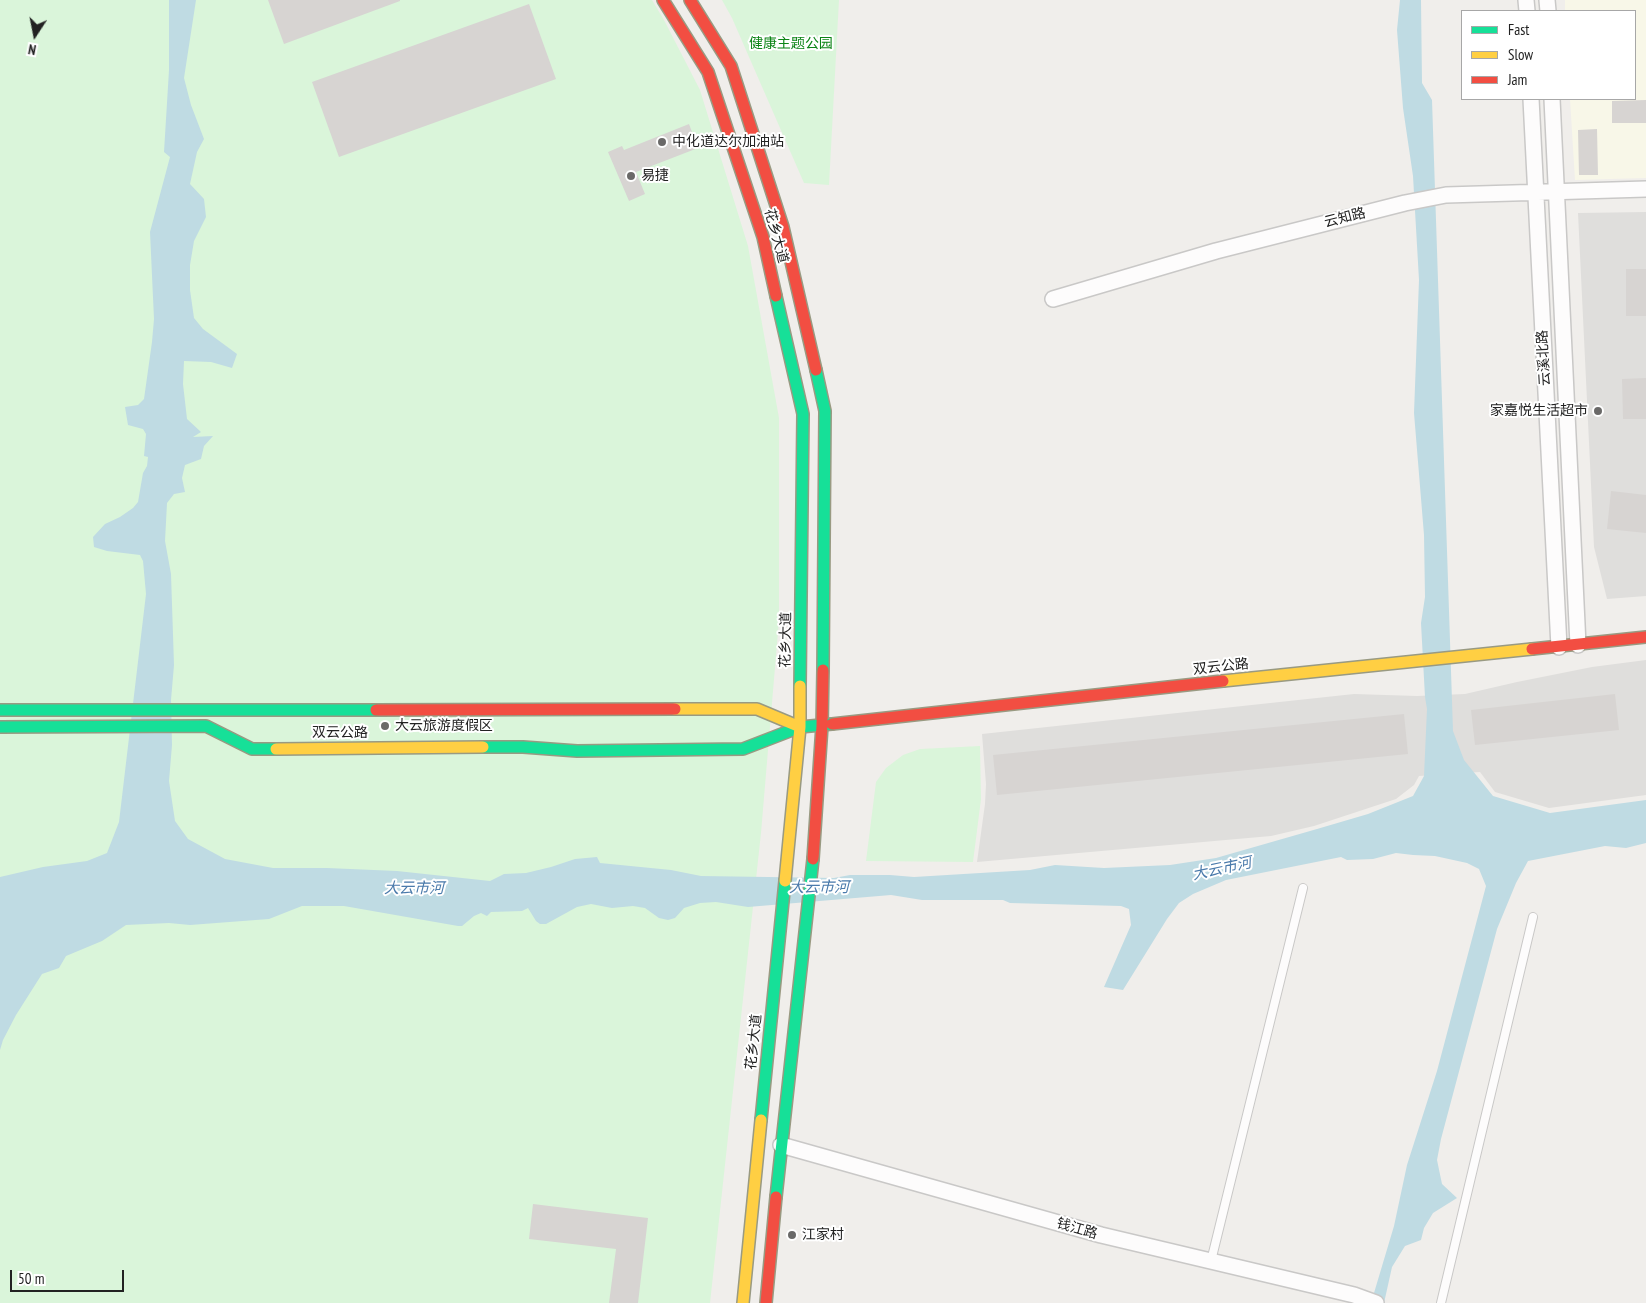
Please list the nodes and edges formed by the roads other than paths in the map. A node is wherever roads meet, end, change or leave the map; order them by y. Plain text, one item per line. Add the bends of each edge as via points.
1 (663, 0) edge
2 (690, 0) edge
3 (1531, 100) edge
4 (1552, 100) edge
5 (1646, 189) edge
6 (1556, 190) junction
7 (1536, 192) junction
8 (1053, 299) dead end
9 (1646, 637) edge
10 (1578, 645) junction
11 (1558, 647) junction
12 (0, 710) edge
13 (822, 726) junction
14 (0, 727) edge
15 (800, 727) junction
16 (1303, 888) dead end
17 (1533, 917) dead end
18 (781, 1145) junction
19 (1211, 1261) junction
20 (743, 1303) edge
21 (766, 1303) edge
22 (1376, 1303) edge
23 (1442, 1303) edge

1 - 15 main road, 花乡大道 via 708,72 762,237 803,414
2 - 13 main road, 花乡大道 via 731,66 783,227 825,411
3 - 7 street, 云溪北路
4 - 6 street, 云溪北路
5 - 6 street, 云知路
6 - 7 street, 云知路
6 - 10 street, 云溪北路
7 - 8 street, 云知路 via 1446,195 1405,203 1216,251
7 - 11 street, 云溪北路
9 - 10 main road, 双云公路
10 - 11 main road, 双云公路
11 - 13 main road, 双云公路
12 - 15 main road, 双云公路 via 757,709
13 - 15 main road, 双云公路
13 - 18 main road, 花乡大道 via 813,867
14 - 15 main road, 双云公路 via 206,726 252,749 524,746 577,750 744,750
15 - 20 main road, 花乡大道
16 - 19 lane
17 - 23 lane
18 - 19 street, 钱江路 via 1102,1236
18 - 21 main road, 花乡大道
19 - 22 street, 钱江路

